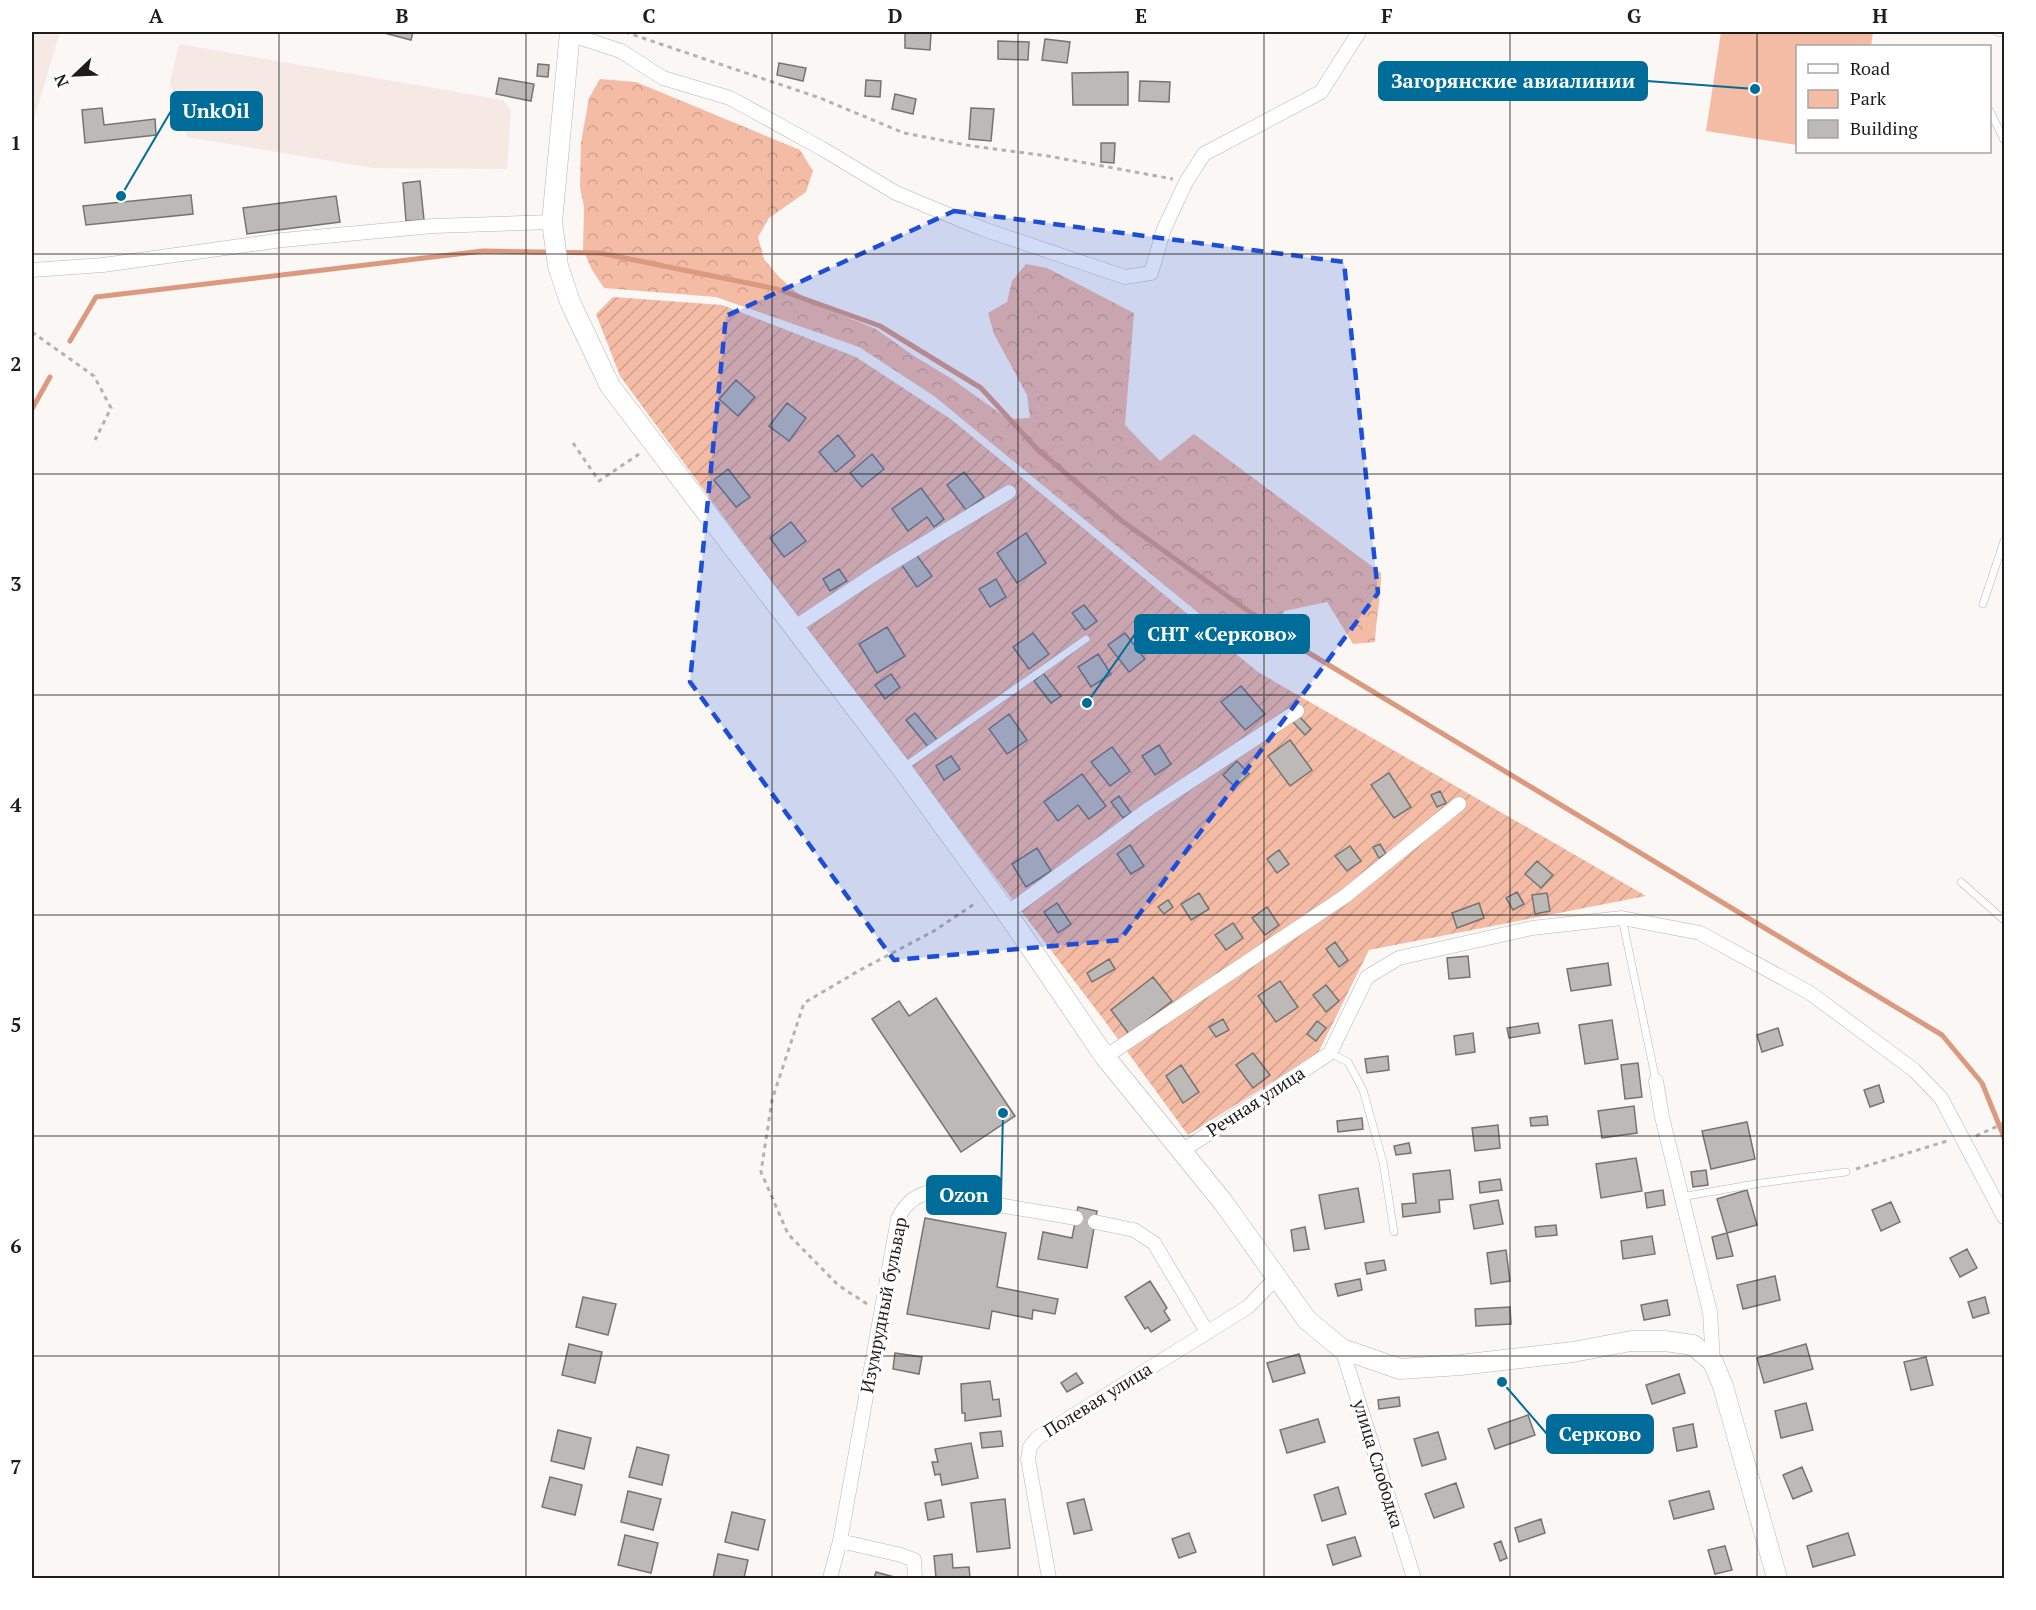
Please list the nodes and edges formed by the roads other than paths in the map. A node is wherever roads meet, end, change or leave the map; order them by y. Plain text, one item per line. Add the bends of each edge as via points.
1 (1359, 32) edge
2 (1997, 32) edge
3 (570, 33) edge
4 (2004, 33) edge
5 (1991, 115) edge
6 (2004, 140) edge
7 (552, 222) junction
8 (32, 270) edge
9 (1009, 492) dead end
10 (2004, 541) edge
11 (1983, 604) dead end
12 (795, 627) junction
13 (1086, 639) dead end
14 (1297, 711) dead end
15 (902, 769) junction
16 (1459, 804) dead end
17 (1961, 882) dead end
18 (1007, 913) junction
19 (1622, 918) junction
20 (2004, 920) edge
21 (1330, 1053) junction
22 (1105, 1057) junction
23 (1656, 1082) joint
24 (1182, 1151) junction
25 (1846, 1172) road end
26 (1682, 1197) junction
27 (2004, 1217) edge
28 (1076, 1218) dead end
29 (1095, 1222) dead end
30 (1394, 1232) dead end
31 (1276, 1278) junction
32 (1207, 1332) junction
33 (1342, 1349) junction
34 (1713, 1362) junction
35 (840, 1541) junction
36 (830, 1578) edge
37 (915, 1578) edge
38 (1049, 1578) edge
39 (1414, 1578) edge
40 (1777, 1578) edge

1 - 3 street via 1321,92 1204,154 1164,229 1151,273 1125,277 983,229 896,193 730,98 663,78 621,51
2 - 4 lane
3 - 7 main road
5 - 6 lane
7 - 8 street via 433,226 283,240 103,266
7 - 12 main road via 558,266 570,302 610,386
9 - 12 street
10 - 11 lane
12 - 15 main road
13 - 15 lane
14 - 18 street via 1150,808
15 - 18 main road
16 - 22 street via 1344,897
17 - 20 lane
18 - 22 main road
19 - 21 street via 1532,928 1399,958 1366,977
19 - 23 lane
19 - 27 street via 1700,933 1810,993 1914,1070 1941,1098
21 - 24 street, Речная улица
21 - 30 lane via 1348,1062 1364,1090 1383,1162
22 - 24 main road
23 - 26 street
24 - 31 main road
25 - 26 lane
26 - 34 street via 1710,1312
28 - 35 street, Изумрудный бульвар via 926,1193 917,1195 902,1210
29 - 32 street via 1134,1230 1154,1243
31 - 32 street, Полевая улица via 1248,1307
31 - 33 main road via 1307,1320
32 - 38 street, Полевая улица via 1037,1438 1030,1447 1028,1460
33 - 34 main road via 1400,1369 1573,1352 1631,1341 1665,1341 1693,1345
33 - 39 street, улица Слободка
34 - 40 main road
35 - 36 street, Изумрудный бульвар
35 - 37 street via 914,1560

